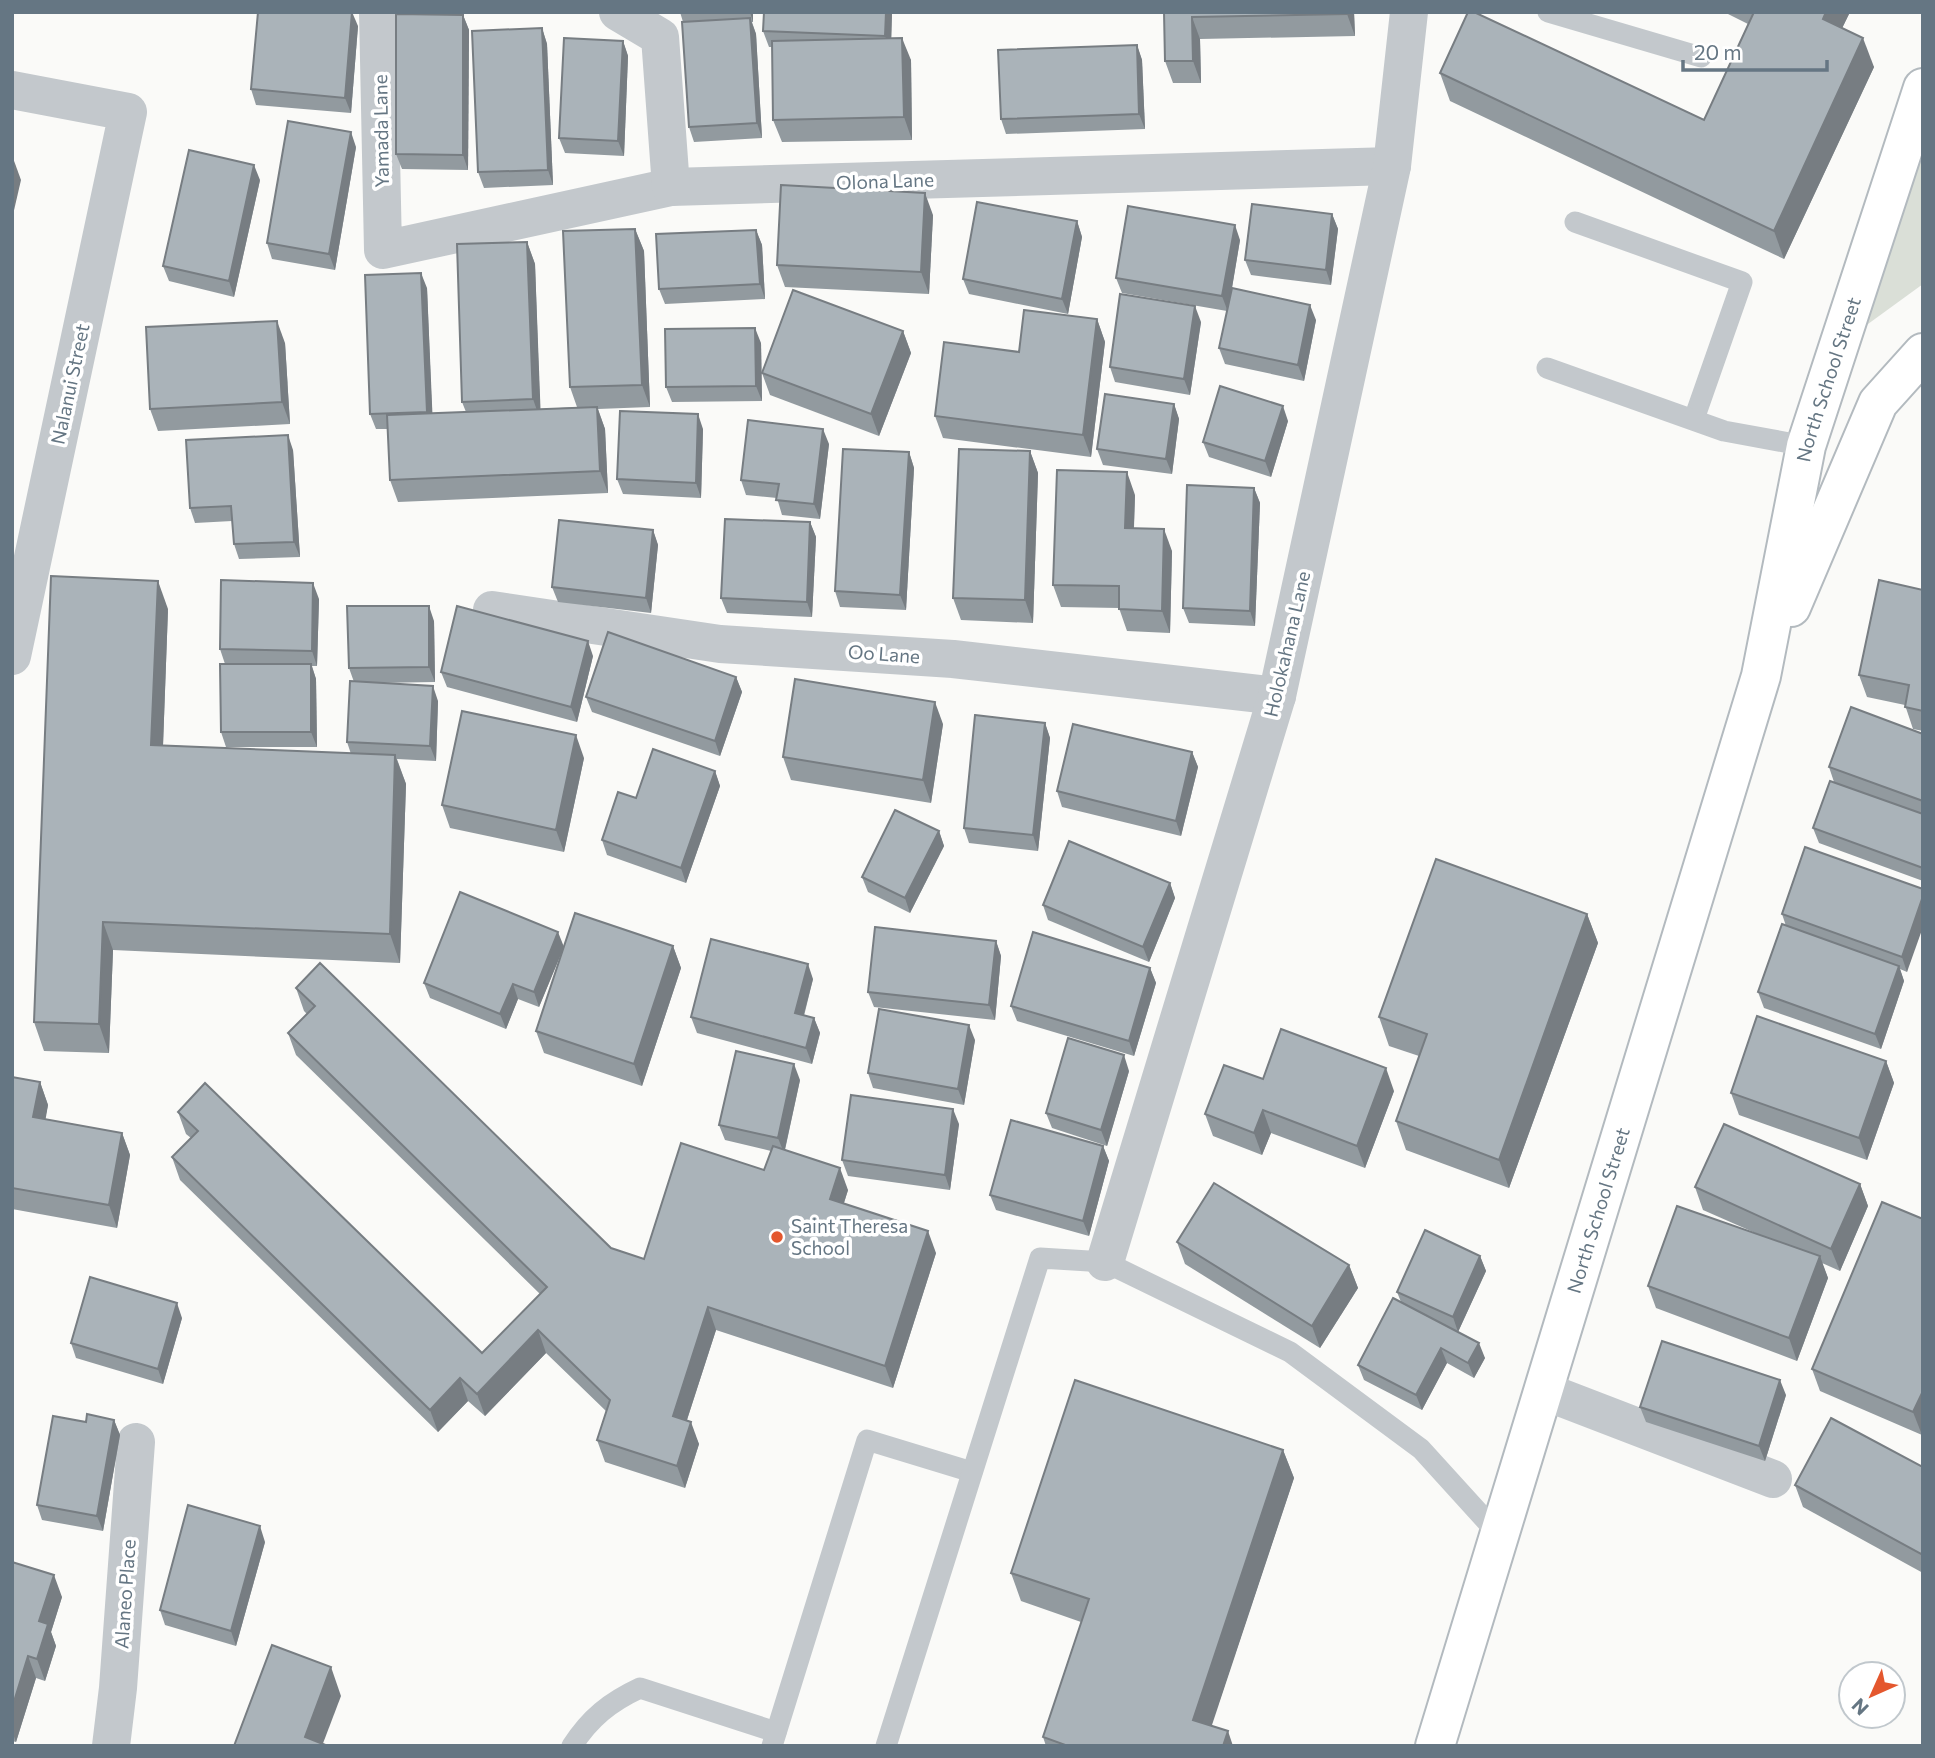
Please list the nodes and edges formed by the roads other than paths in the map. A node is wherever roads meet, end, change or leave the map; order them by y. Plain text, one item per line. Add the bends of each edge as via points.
1 (378, 12) edge
2 (618, 12) edge
3 (1409, 12) edge
4 (1548, 12) edge
5 (1701, 57) dead end
6 (1923, 89) edge
7 (12, 90) edge
8 (1392, 166) junction
9 (671, 187) junction
10 (1576, 222) dead end
11 (383, 250) joint
12 (1923, 353) edge
13 (1547, 368) dead end
14 (1694, 419) junction
15 (1806, 446) junction
16 (492, 610) dead end
17 (12, 656) edge
18 (1761, 676) junction
19 (1277, 696) junction
20 (1105, 1262) junction
21 (1544, 1391) junction
22 (136, 1442) dead end
23 (972, 1472) junction
24 (1773, 1479) dead end
25 (1500, 1536) junction
26 (774, 1739) edge
27 (111, 1746) edge
28 (572, 1746) edge
29 (886, 1746) edge
30 (1435, 1746) edge

1 - 11 street, Yamada Lane
2 - 9 street via 660,37
3 - 8 street, Holokahana Lane
4 - 5 lane
6 - 15 main road, North School Street
7 - 17 street, Nalanui Street via 128,112
8 - 9 street, Olona Lane
8 - 19 street, Holokahana Lane
9 - 11 street, Olona Lane
10 - 14 lane via 1742,282
12 - 18 main road, North School Street via 1878,402
13 - 14 lane
14 - 15 lane via 1724,431
15 - 18 main road, North School Street
16 - 19 street, Oo Lane via 720,644 953,659
18 - 21 main road, North School Street
19 - 20 street, Holokahana Lane
20 - 23 lane via 1040,1258
20 - 25 lane via 1290,1352 1421,1449
21 - 24 street
21 - 25 main road, North School Street
22 - 27 street, Alaneo Place
23 - 26 lane via 867,1440
23 - 29 lane
25 - 30 main road, North School Street
26 - 28 lane via 640,1688 610,1702

